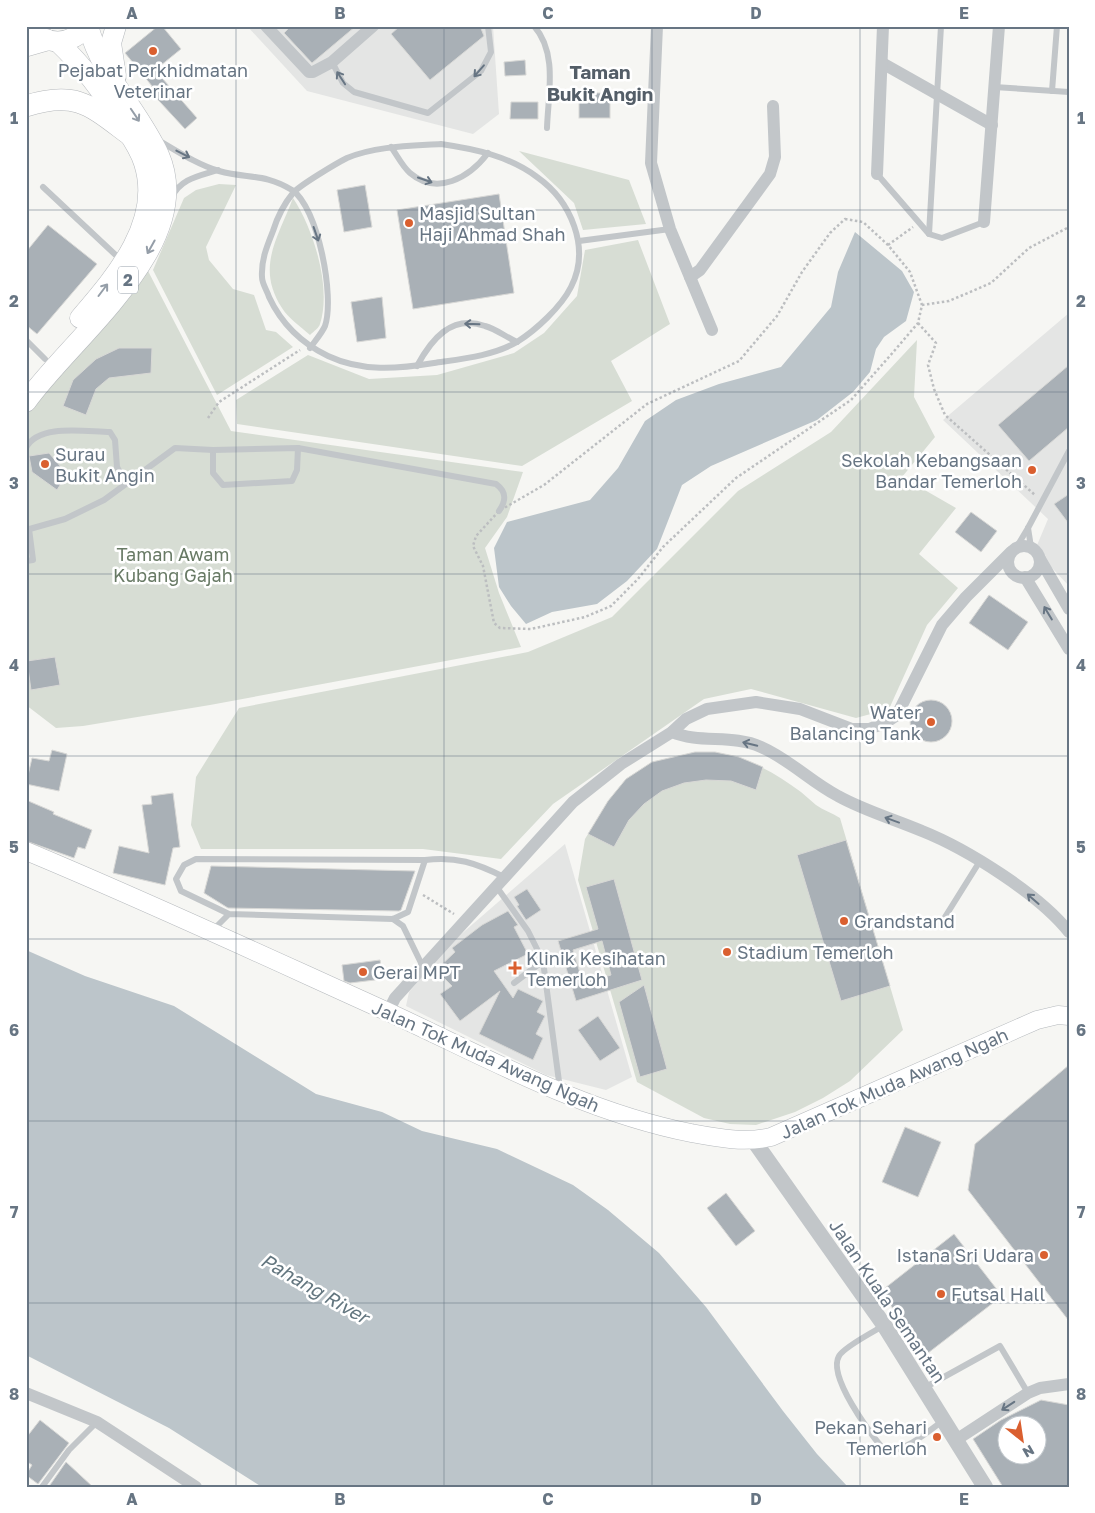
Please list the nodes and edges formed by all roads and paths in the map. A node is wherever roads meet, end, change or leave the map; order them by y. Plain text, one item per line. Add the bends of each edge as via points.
1 (29, 26) edge
2 (87, 26) edge
3 (116, 26) edge
4 (373, 26) edge
5 (488, 26) edge
6 (534, 26) edge
7 (657, 26) edge
8 (883, 26) edge
9 (941, 26) edge
10 (999, 26) edge
11 (1057, 26) edge
12 (271, 28) edge
13 (53, 41) junction
14 (26, 46) edge
15 (332, 62) junction
16 (882, 63) junction
17 (994, 87) junction
18 (1052, 91) junction
19 (1069, 92) edge
20 (937, 93) junction
21 (121, 95) junction
22 (26, 106) edge
23 (773, 106) dead end
24 (992, 124) junction
25 (547, 128) dead end
26 (139, 135) junction
27 (391, 147) junction
28 (488, 153) junction
29 (218, 170) junction
30 (877, 174) joint
31 (43, 188) dead end
32 (294, 192) junction
33 (165, 212) junction
34 (920, 222) junction
35 (984, 222) joint
36 (1069, 227) edge
37 (670, 229) junction
38 (929, 234) junction
39 (579, 241) junction
40 (888, 245) junction
41 (124, 262) junction
42 (690, 277) junction
43 (922, 305) junction
44 (918, 323) junction
45 (712, 330) dead end
46 (26, 340) edge
47 (516, 342) junction
48 (309, 347) junction
49 (44, 359) junction
50 (417, 366) junction
51 (26, 380) edge
52 (26, 402) edge
53 (208, 418) dead end
54 (26, 448) edge
55 (298, 448) junction
56 (212, 450) junction
57 (1069, 451) edge
58 (126, 484) junction
59 (1041, 500) junction
60 (499, 512) junction
61 (1028, 528) junction
62 (28, 529) edge
63 (1031, 547) junction
64 (1014, 550) junction
65 (1040, 559) junction
66 (26, 561) edge
67 (1011, 571) junction
68 (987, 576) junction
69 (1025, 578) junction
70 (1069, 609) edge
71 (1069, 649) edge
72 (672, 732) junction
73 (26, 850) edge
74 (425, 860) junction
75 (980, 862) junction
76 (500, 881) junction
77 (414, 893) junction
78 (229, 914) junction
79 (394, 919) junction
80 (464, 921) junction
81 (940, 925) dead end
82 (211, 932) junction
83 (1069, 932) edge
84 (543, 961) junction
85 (423, 967) junction
86 (514, 983) dead end
87 (388, 1012) junction
88 (1069, 1016) edge
89 (561, 1092) junction
90 (754, 1141) junction
91 (884, 1325) junction
92 (1069, 1384) edge
93 (923, 1388) junction
94 (26, 1393) edge
95 (1028, 1393) junction
96 (944, 1421) junction
97 (97, 1422) junction
98 (956, 1440) junction
99 (42, 1487) edge
100 (196, 1487) edge
101 (985, 1487) edge

1 - 13 main road via 37,35
2 - 13 main road via 70,40
2 - 21 main road
3 - 21 main road via 111,43
4 - 15 street
5 -> 15 lane via 491,52 481,71 428,113 354,92 343,83
6 - 25 lane via 543,37 550,62
7 - 37 street via 651,163
8 - 16 street
9 - 20 lane
10 - 17 street
11 - 18 lane
12 - 15 street via 309,72
13 - 14 highway
13 - 26 main road via 94,79
16 - 20 street
16 - 30 street
17 - 18 lane
17 - 24 street
18 - 19 lane
20 - 24 street
20 - 38 lane
21 -> 26 main road
22 - 26 highway, 2 via 66,99 88,105
23 - 42 street via 775,157 770,174 700,270
24 - 35 street
26 -> 29 lane
26 - 33 main road, 2 via 162,162 168,194
26 - 41 main road, 2 via 150,194 140,233
27 - 28 lane via 441,144
27 -> 28 lane via 408,171 426,182 454,181 469,174
27 - 32 lane via 346,158
28 - 39 lane via 506,159 546,184 568,208
29 - 32 lane via 269,178
29 - 33 lane via 183,183 173,194
30 - 34 lane
31 - 41 lane
32 -> 48 lane via 307,210 327,280 325,326
32 - 48 lane via 274,226 263,255 262,275 277,314
33 -> 52 main road, 2 via 142,262
34 - 38 lane
34 - 40 path
35 - 38 lane via 942,238
36 - 43 path via 1029,248 991,283 949,301
37 - 39 lane
37 - 42 street
39 - 47 lane via 572,287 556,308
40 - 43 path via 910,272
40 - 60 path via 863,222 845,219 830,233 802,272 777,316 739,361 646,404 544,485
49 -> 41 main road, 2
42 - 45 street
43 - 44 path
44 - 59 path via 936,343 928,365 945,415
44 - 60 path via 851,400 736,478 663,547 638,579 610,606 585,617 531,629 500,628 494,623 483,566 473,546 476,536
46 - 49 lane
47 - 50 lane via 468,358
47 -> 50 lane via 484,325 467,323 448,327 432,340
48 - 50 lane via 343,363 374,369
48 - 53 path via 219,402
49 - 51 main road, 2
54 - 58 lane via 48,431 110,432 115,440 117,468
55 - 56 lane
55 - 56 lane via 297,470 292,480 223,485 213,473
55 - 60 lane via 496,484 505,496
56 - 58 lane via 175,448
57 - 59 lane
58 - 62 lane via 104,500 65,519
59 - 61 lane
61 - 63 lane
61 - 64 lane
62 - 66 lane via 33,560
63 - 64 street via 1020,546
63 - 65 street
64 - 67 street via 1008,561
64 - 68 street
65 - 69 street via 1036,572
65 - 70 street
67 - 68 street
67 - 69 street
68 - 72 street via 942,625 897,715 885,723 869,729 852,729 800,709 756,702 707,709 686,719
71 -> 69 street
75 -> 72 street via 924,832 868,812 760,746 729,739 684,738
72 - 76 street via 621,764 574,802
73 - 82 main road, Jalan Tok Muda Awang Ngah
74 - 76 lane via 445,858 476,863
74 - 77 lane
74 - 78 lane via 196,859 184,865 176,879 181,891
75 - 81 lane
83 -> 75 street via 1026,892
76 - 80 street
76 - 84 lane
77 - 79 lane via 408,912
77 - 80 path via 426,896
78 - 79 lane
78 - 82 lane
79 - 85 lane via 404,926
80 - 85 street
82 - 87 main road, Jalan Tok Muda Awang Ngah
84 - 86 lane
84 - 89 lane
85 - 87 street via 395,998
87 - 89 main road, Jalan Tok Muda Awang Ngah
88 - 90 main road, Jalan Tok Muda Awang Ngah via 1036,1020 784,1132
89 - 90 main road, Jalan Tok Muda Awang Ngah via 676,1130
90 - 91 street, Jalan Kuala Semantan
91 - 93 street, Jalan Kuala Semantan
91 - 96 lane via 839,1355 836,1364 838,1381 884,1450 904,1448
92 - 95 street
93 - 95 lane via 1000,1346
93 - 96 street, Jalan Kuala Semantan
94 - 97 street
95 -> 98 street
96 - 98 street, Jalan Kuala Semantan
97 - 99 lane via 69,1450
97 - 100 street
98 - 101 street, Jalan Kuala Semantan

